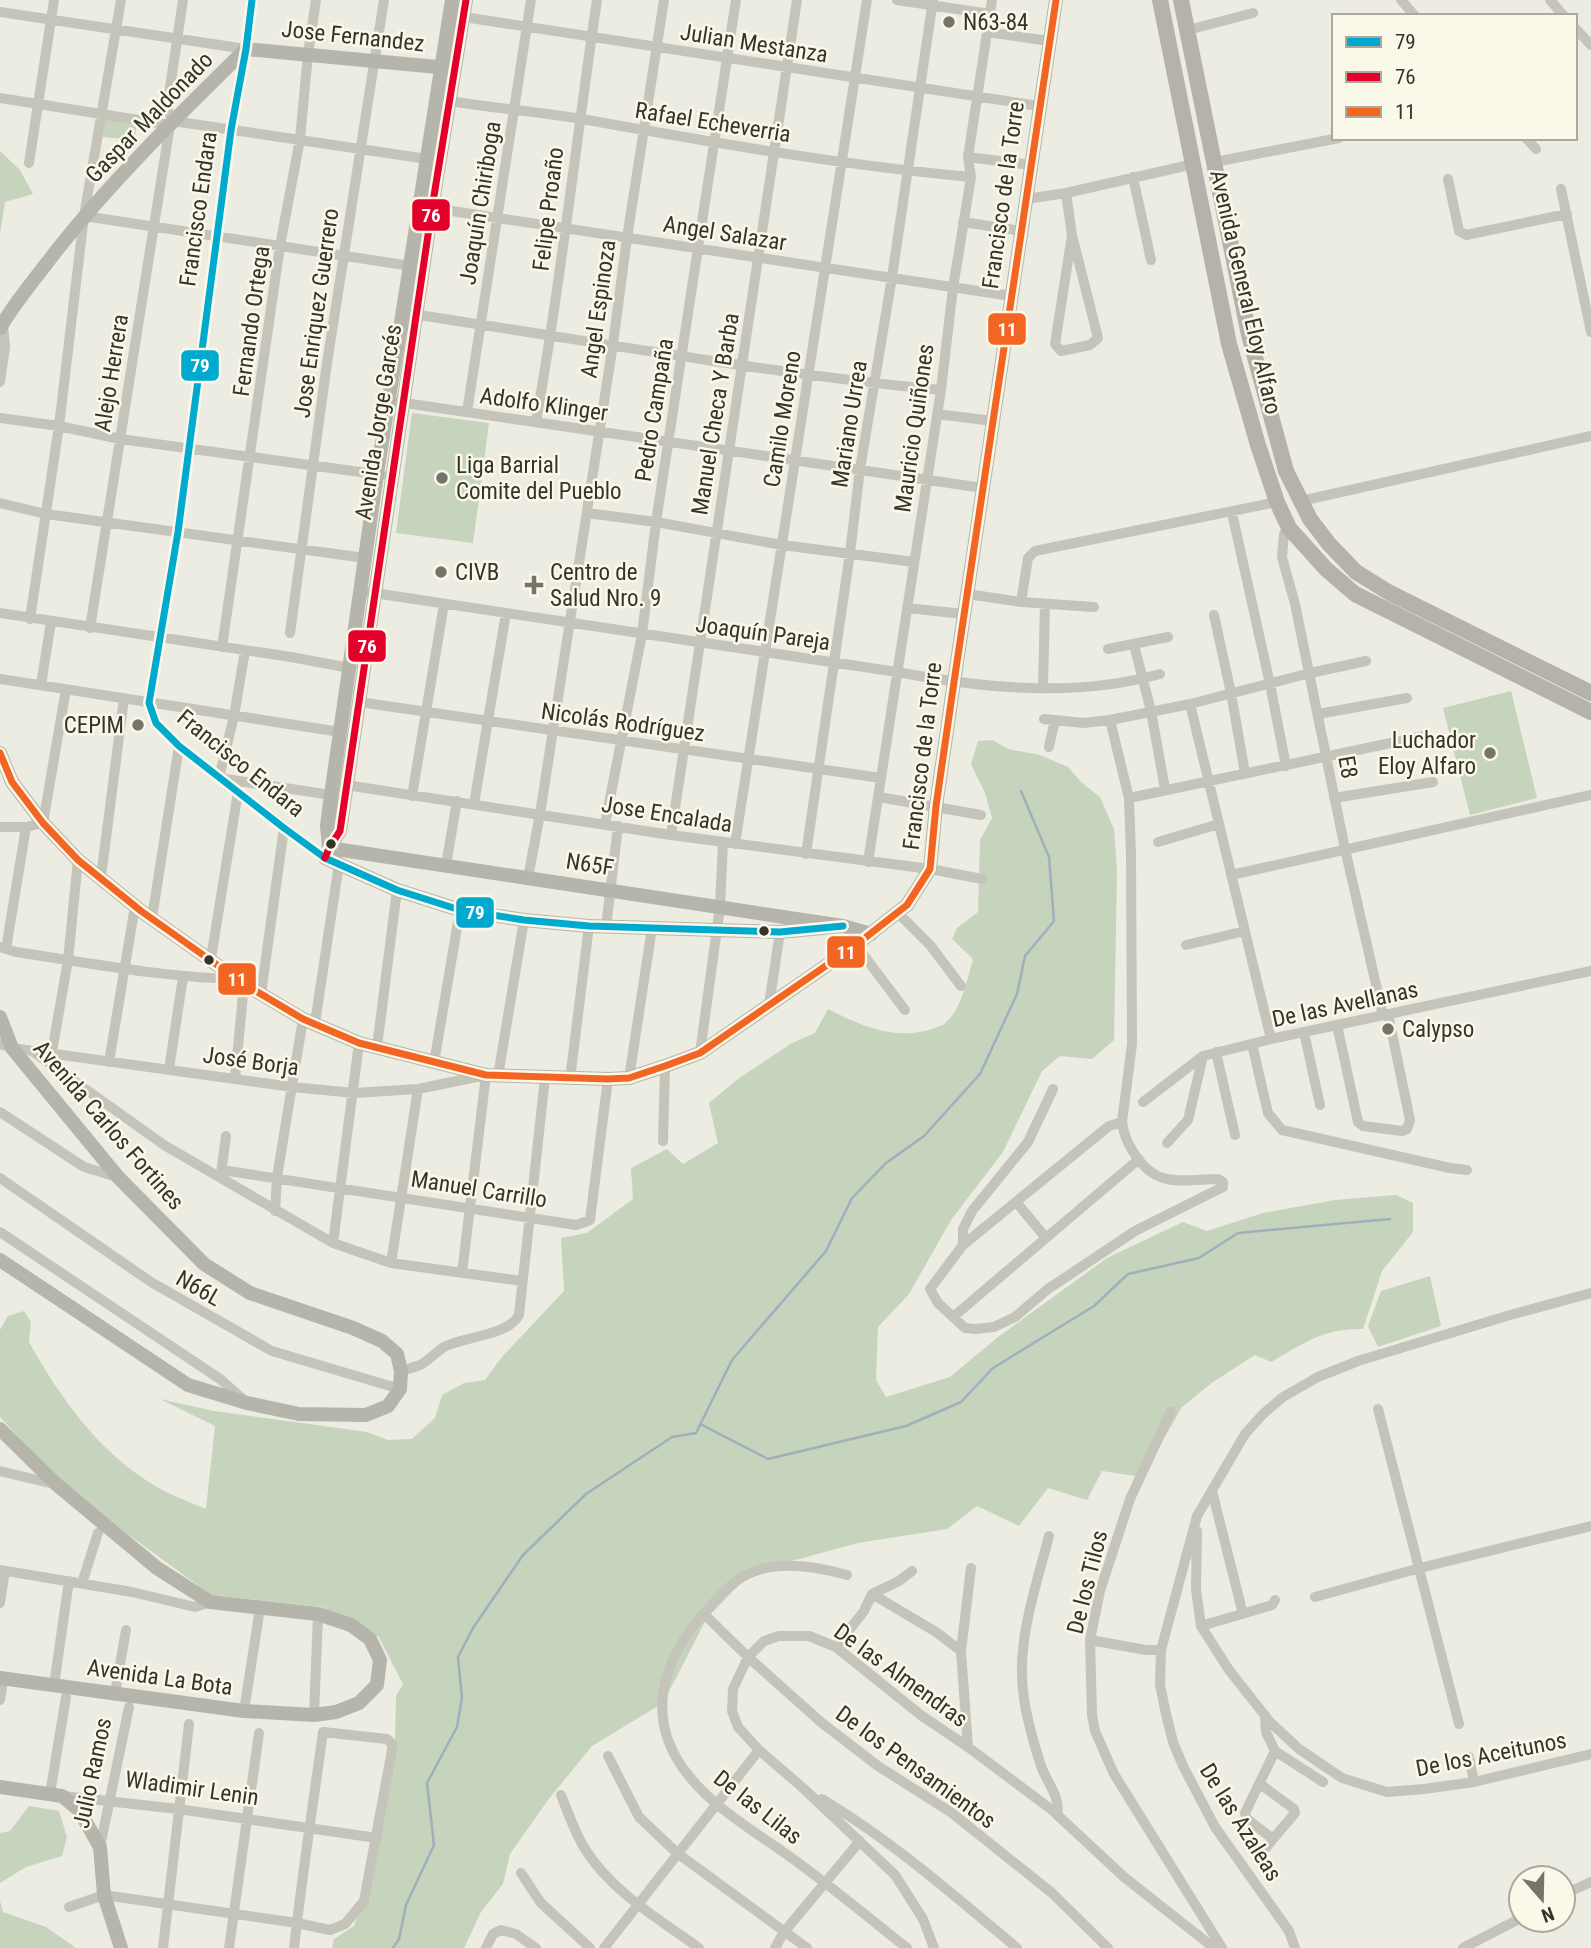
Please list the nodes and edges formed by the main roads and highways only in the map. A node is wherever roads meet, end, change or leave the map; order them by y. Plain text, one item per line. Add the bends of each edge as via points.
1 (1160, 0) edge
2 (1181, 0) edge
3 (1591, 693) edge
4 (1591, 712) edge

1 - 4 main road, Avenida General Eloy Alfaro via 1229,344 1276,502 1289,528 1355,594
2 - 3 main road, Avenida General Eloy Alfaro via 1249,335 1286,471 1310,519 1356,572

